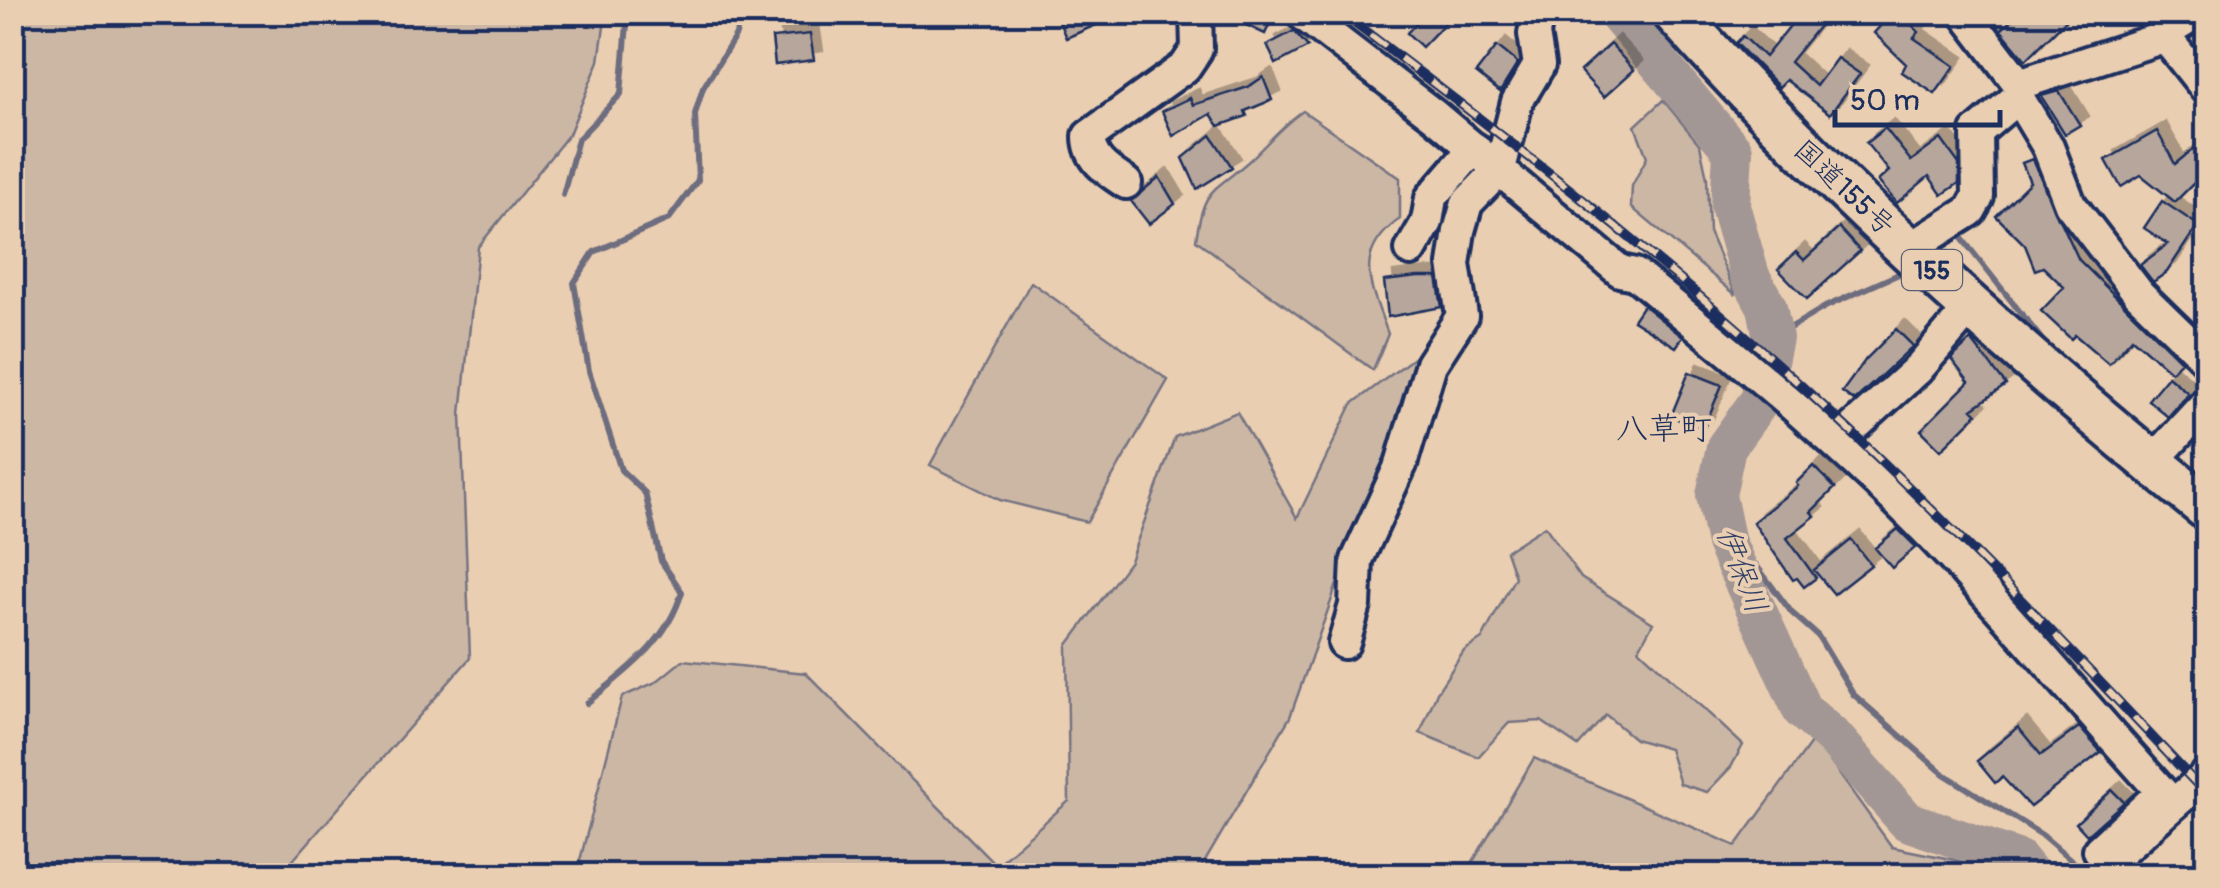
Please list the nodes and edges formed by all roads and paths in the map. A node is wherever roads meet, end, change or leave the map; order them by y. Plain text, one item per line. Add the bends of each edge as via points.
1 (1196, 12) edge
2 (1300, 12) edge
3 (1538, 12) edge
4 (1674, 12) edge
5 (1964, 12) edge
6 (2199, 12) edge
7 (2162, 33) junction
8 (2018, 90) junction
9 (2208, 90) edge
10 (1474, 148) junction
11 (1500, 169) junction
12 (1126, 183) dead end
13 (1911, 248) junction
14 (1411, 250) dead end
15 (1971, 307) junction
16 (2208, 361) edge
17 (2208, 400) edge
18 (1836, 443) junction
19 (2161, 452) junction
20 (2208, 509) edge
21 (1344, 643) dead end
22 (2208, 774) edge

1 - 12 street via 1197,49 1185,67 1088,136 1102,168
2 - 10 street
3 - 11 street via 1539,65 1517,102
4 - 13 highway, 国道155号 / 155 via 1764,111
5 - 8 street
6 - 7 street
7 - 8 street
7 - 9 street
8 - 13 street via 1977,132 1978,197 1970,211
8 - 16 street via 2070,204 2139,294
10 - 11 street
10 - 14 street via 1431,198
11 - 18 street
11 - 21 street via 1467,203 1454,264 1462,316 1431,364 1400,464 1357,560
13 - 15 highway, 国道155号 / 155
15 - 18 street via 1918,370
15 - 19 highway, 国道155号 / 155
17 - 19 street
18 - 22 street via 1949,554 2162,792 2099,850 2110,860
19 - 20 highway, 国道155号 / 155

